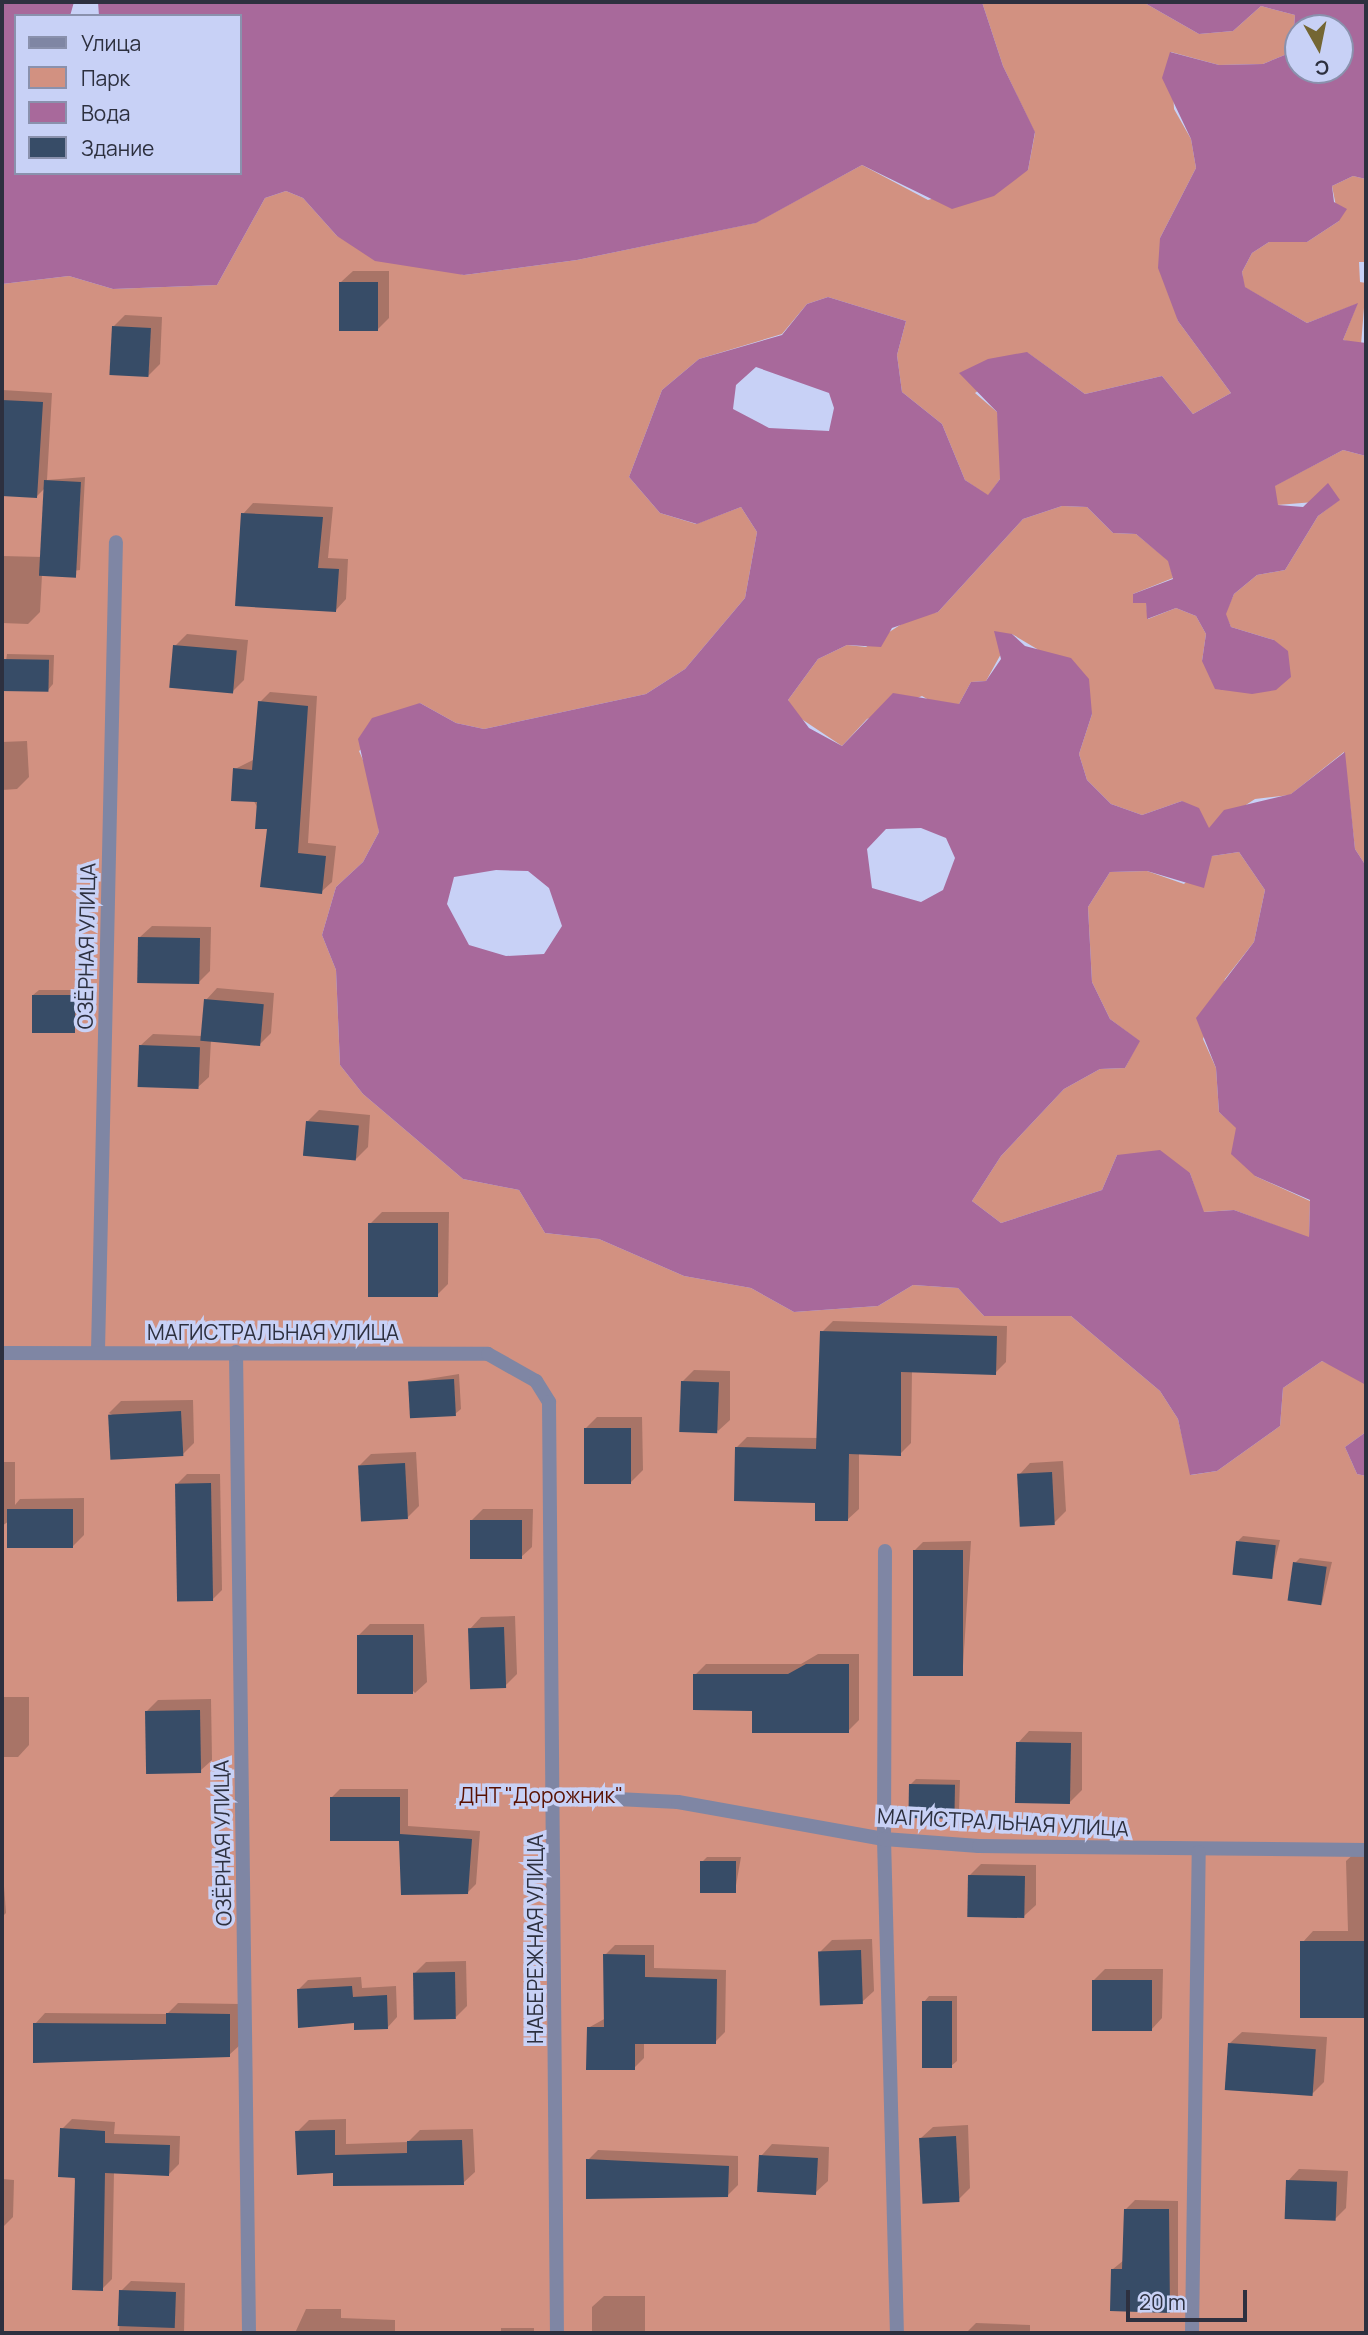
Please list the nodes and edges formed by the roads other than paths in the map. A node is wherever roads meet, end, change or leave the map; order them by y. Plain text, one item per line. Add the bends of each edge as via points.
1 (116, 542) dead end
2 (98, 1351) junction
3 (236, 1352) junction
4 (2, 1353) edge
5 (536, 1381) joint
6 (884, 1551) dead end
7 (556, 1796) junction
8 (884, 1839) junction
9 (1366, 1850) edge
10 (1199, 1852) junction
11 (249, 2333) edge
12 (557, 2333) edge
13 (897, 2333) edge
14 (1192, 2333) edge

1 - 2 street, ОЗЁРНАЯ УЛИЦА
2 - 3 street, МАГИСТРАЛЬНАЯ УЛИЦА
2 - 4 street, МАГИСТРАЛЬНАЯ УЛИЦА
3 - 5 street, МАГИСТРАЛЬНАЯ УЛИЦА via 488,1354
3 - 11 street, ОЗЁРНАЯ УЛИЦА
5 - 7 street, НАБЕРЕЖНАЯ УЛИЦА via 554,1426
6 - 8 street
7 - 8 street, МАГИСТРАЛЬНАЯ УЛИЦА via 678,1802
7 - 12 street, НАБЕРЕЖНАЯ УЛИЦА
8 - 10 street, МАГИСТРАЛЬНАЯ УЛИЦА
8 - 13 street
9 - 10 street, МАГИСТРАЛЬНАЯ УЛИЦА
10 - 14 street

